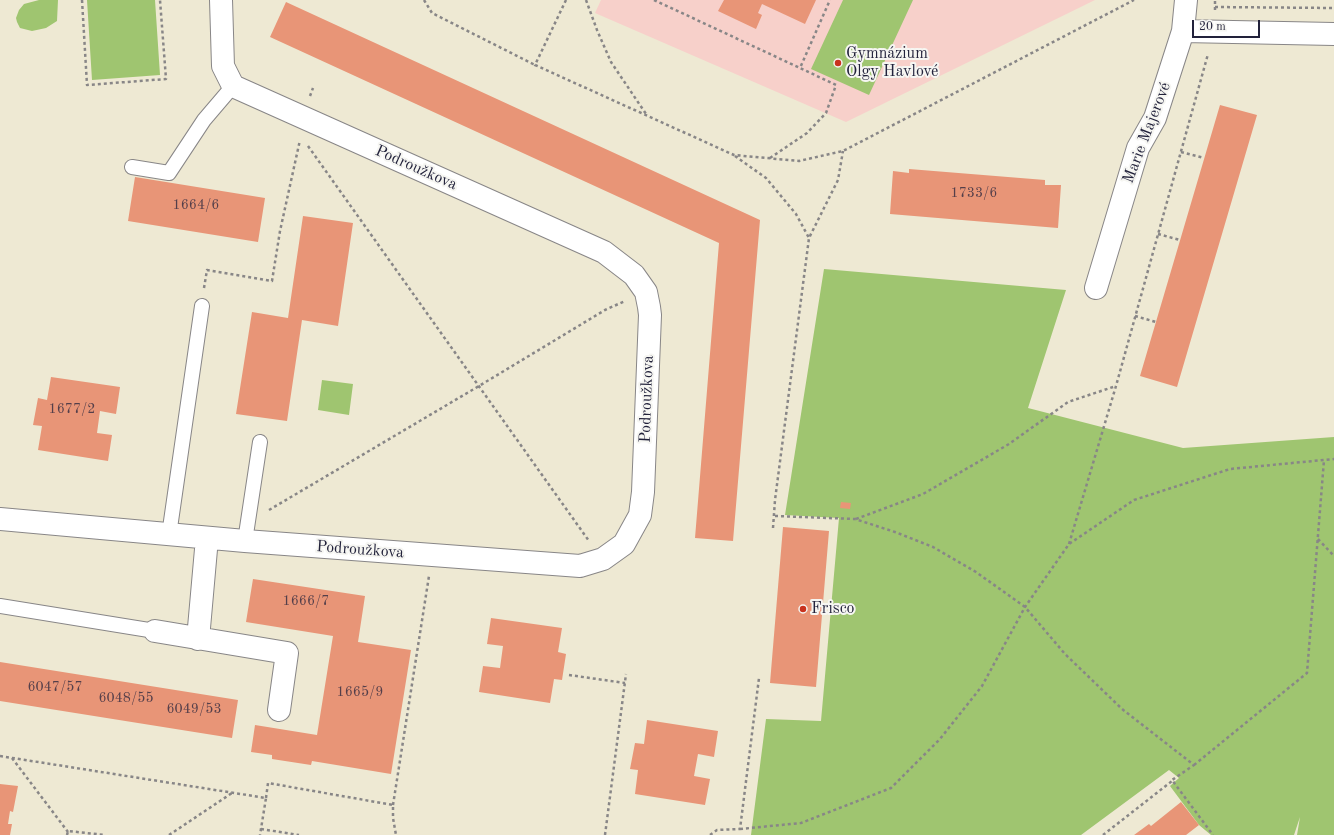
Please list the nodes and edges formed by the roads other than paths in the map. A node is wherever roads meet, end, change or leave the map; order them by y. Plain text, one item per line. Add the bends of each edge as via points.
1 (221, 0) edge
2 (1186, 0) edge
3 (1183, 31) junction
4 (1334, 34) edge
5 (233, 86) junction
6 (132, 167) dead end
7 (1096, 288) dead end
8 (202, 306) road end
9 (260, 442) dead end
10 (0, 519) edge
11 (168, 535) junction
12 (208, 538) junction
13 (245, 541) junction
14 (0, 606) edge
15 (155, 631) joint
16 (198, 638) junction
17 (279, 710) dead end

1 - 5 street via 222,66
2 - 3 street, Marie Majerové
3 - 4 street
3 - 7 street, Marie Majerové via 1155,118 1138,148
5 - 6 lane via 204,120 169,173
5 - 13 street, Podroužkova via 604,252 634,275 646,292 650,315 640,515 624,544 603,559 580,566
8 - 11 lane
9 - 13 lane
10 - 11 street, Podroužkova
11 - 12 street, Podroužkova
12 - 13 street, Podroužkova
12 - 16 street
14 - 15 lane
15 - 16 street
16 - 17 street via 287,653

